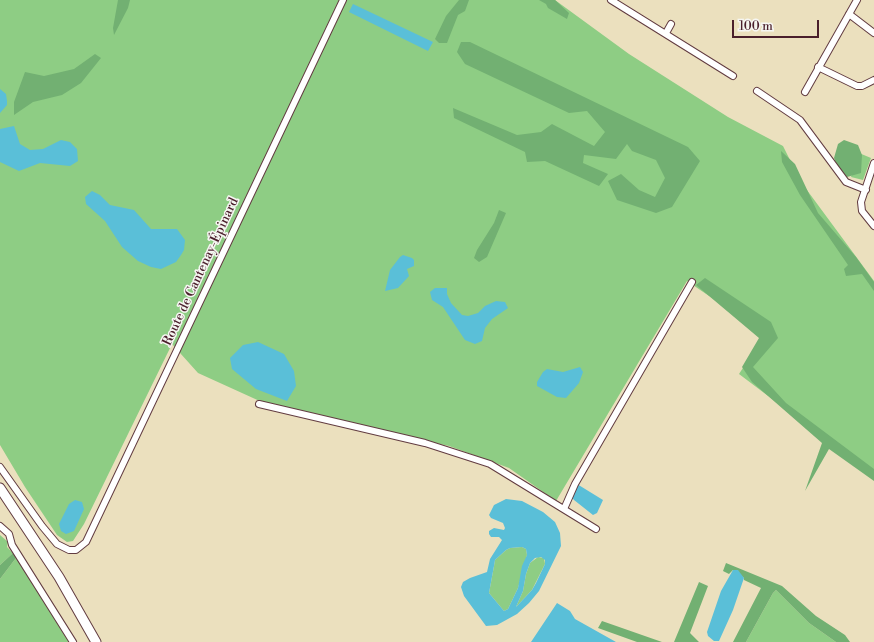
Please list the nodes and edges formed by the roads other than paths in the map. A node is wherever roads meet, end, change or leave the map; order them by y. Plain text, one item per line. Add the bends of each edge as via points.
1 (343, 0) edge
2 (611, 0) edge
3 (857, 0) edge
4 (849, 14) junction
5 (671, 24) dead end
6 (666, 33) junction
7 (874, 33) edge
8 (818, 67) junction
9 (734, 76) dead end
10 (874, 80) edge
11 (757, 90) dead end
12 (805, 92) dead end
13 (874, 163) edge
14 (866, 190) junction
15 (874, 226) edge
16 (692, 282) dead end
17 (259, 404) dead end
18 (0, 467) edge
19 (0, 488) edge
20 (564, 509) junction
21 (0, 526) edge
22 (596, 529) dead end
23 (73, 642) edge
24 (96, 642) edge

1 - 18 street, Route de Cantenay-Épinard via 86,542 76,550 69,550 57,544
2 - 6 street
3 - 4 street
4 - 7 street
4 - 8 street
5 - 6 street
6 - 9 street
8 - 10 street via 857,86
8 - 12 street
11 - 14 street via 800,120 830,164 846,182
13 - 14 street
14 - 15 street via 861,202 862,211
16 - 20 street via 575,484
17 - 20 street via 424,443 490,464
19 - 24 main road via 59,577
20 - 22 street
21 - 23 street via 9,534 12,545

